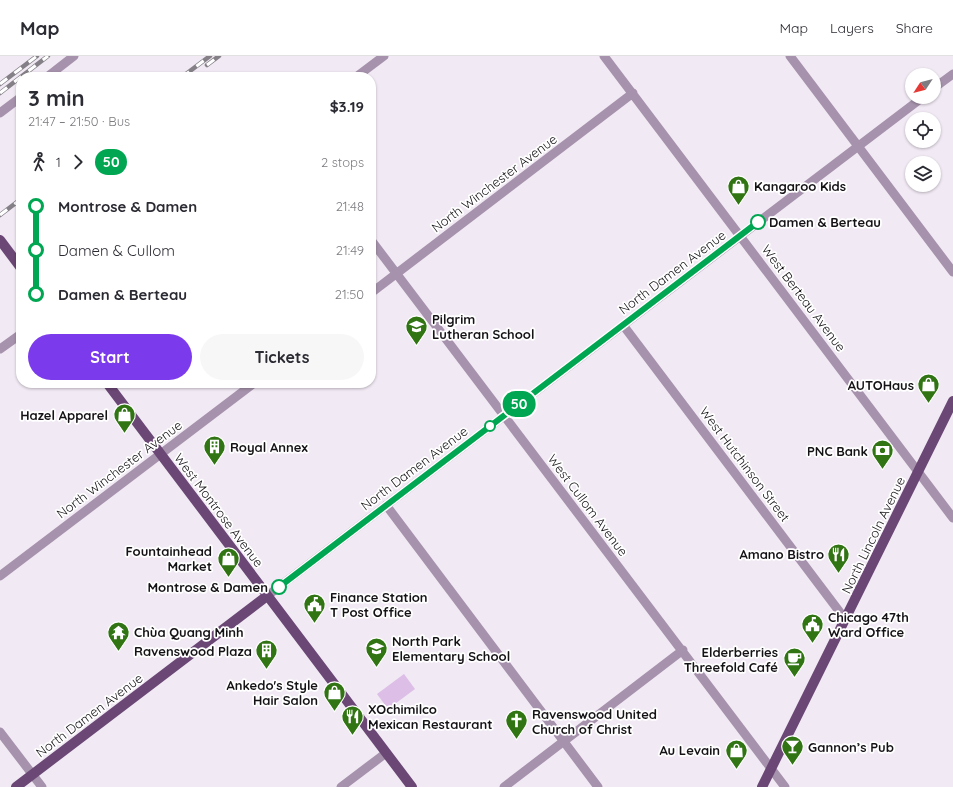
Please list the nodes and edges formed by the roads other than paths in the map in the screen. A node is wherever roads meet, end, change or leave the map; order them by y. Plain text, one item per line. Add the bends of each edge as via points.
1 (74, 56) edge
2 (384, 56) edge
3 (604, 56) edge
4 (790, 56) edge
5 (53, 72) edge
6 (363, 72) edge
7 (953, 74) edge
8 (941, 83) edge
9 (632, 93) junction
10 (16, 101) edge
11 (914, 104) edge
12 (0, 113) edge
13 (858, 146) junction
14 (741, 236) junction
15 (0, 240) edge
16 (376, 247) edge
17 (16, 261) edge
18 (953, 272) edge
19 (396, 274) junction
20 (376, 289) edge
21 (623, 325) junction
22 (16, 338) edge
23 (0, 349) edge
24 (111, 388) edge
25 (247, 388) edge
26 (953, 401) edge
27 (503, 416) junction
28 (161, 454) junction
29 (918, 472) junction
30 (386, 505) junction
31 (953, 518) edge
32 (0, 576) edge
33 (267, 596) junction
34 (845, 619) junction
35 (683, 650) junction
36 (0, 732) edge
37 (564, 741) junction
38 (386, 753) junction
39 (771, 768) junction
40 (32, 775) junction
41 (16, 787) edge
42 (42, 787) edge
43 (341, 787) edge
44 (412, 787) edge
45 (504, 787) edge
46 (598, 787) edge
47 (762, 787) edge
48 (785, 787) edge

1 - 5 street
2 - 6 street
3 - 9 street, West Berteau Avenue
4 - 13 street
7 - 8 street
9 - 14 street, West Berteau Avenue
9 - 19 street, North Winchester Avenue
10 - 12 street
11 - 13 street, North Damen Avenue
13 - 14 street, North Damen Avenue
13 - 18 street
14 - 21 street, North Damen Avenue
14 - 29 street, West Berteau Avenue
15 - 17 main road
16 - 19 street, West Cullom Avenue
19 - 20 street, North Winchester Avenue
19 - 27 street, West Cullom Avenue
21 - 27 street, North Damen Avenue
21 - 34 street, West Hutchinson Street
22 - 23 street
24 - 28 main road, West Montrose Avenue
25 - 28 street, North Winchester Avenue
26 - 29 main road, North Lincoln Avenue
27 - 30 street, North Damen Avenue
27 - 35 street, West Cullom Avenue
28 - 32 street, North Winchester Avenue
28 - 33 main road, West Montrose Avenue
29 - 31 street, West Berteau Avenue
29 - 34 main road, North Lincoln Avenue
30 - 33 street, North Damen Avenue
30 - 37 street
33 - 38 main road, West Montrose Avenue
33 - 40 main road, North Damen Avenue
34 - 39 main road, North Lincoln Avenue
35 - 37 street
35 - 39 street, West Cullom Avenue
36 - 40 street
37 - 45 street
37 - 46 street
38 - 43 street
38 - 44 main road, West Montrose Avenue
39 - 47 main road, North Lincoln Avenue
39 - 48 street, West Cullom Avenue
40 - 41 main road, North Damen Avenue
40 - 42 street

